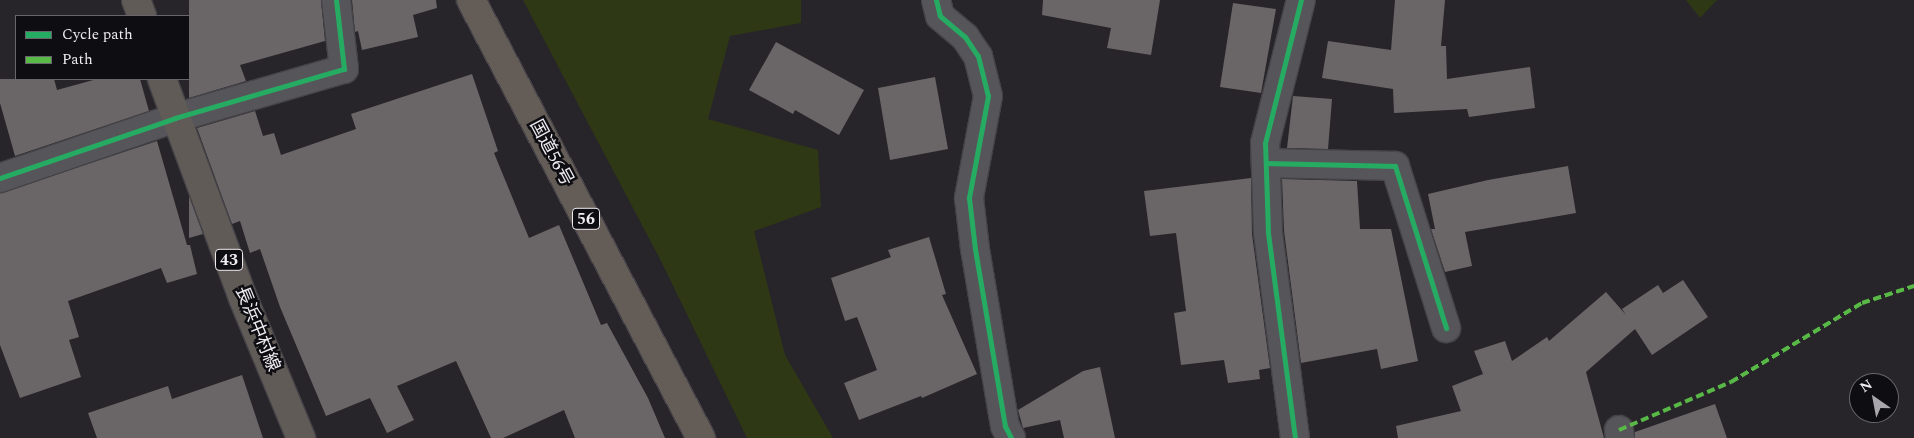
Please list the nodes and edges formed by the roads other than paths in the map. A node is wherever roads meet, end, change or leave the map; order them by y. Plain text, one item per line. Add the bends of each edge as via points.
1 (136, 0) edge
2 (336, 0) edge
3 (471, 0) edge
4 (936, 0) edge
5 (1301, 0) edge
6 (142, 15) edge
7 (162, 80) edge
8 (175, 118) junction
9 (1266, 163) junction
10 (0, 178) edge
11 (1446, 328) dead end
12 (301, 438) edge
13 (701, 438) edge
14 (1011, 438) edge
15 (1295, 438) edge

1 - 6 main road
2 - 8 street via 344,69
3 - 13 highway, 国道56号 / 56
4 - 14 street via 940,16 965,37 978,56 988,96 969,198 1005,426
5 - 9 street via 1265,143
7 - 8 main road, 長浜中村線 / 43
8 - 10 street
8 - 12 main road, 長浜中村線 / 43 via 243,298
9 - 11 street via 1395,166
9 - 15 street via 1268,232

